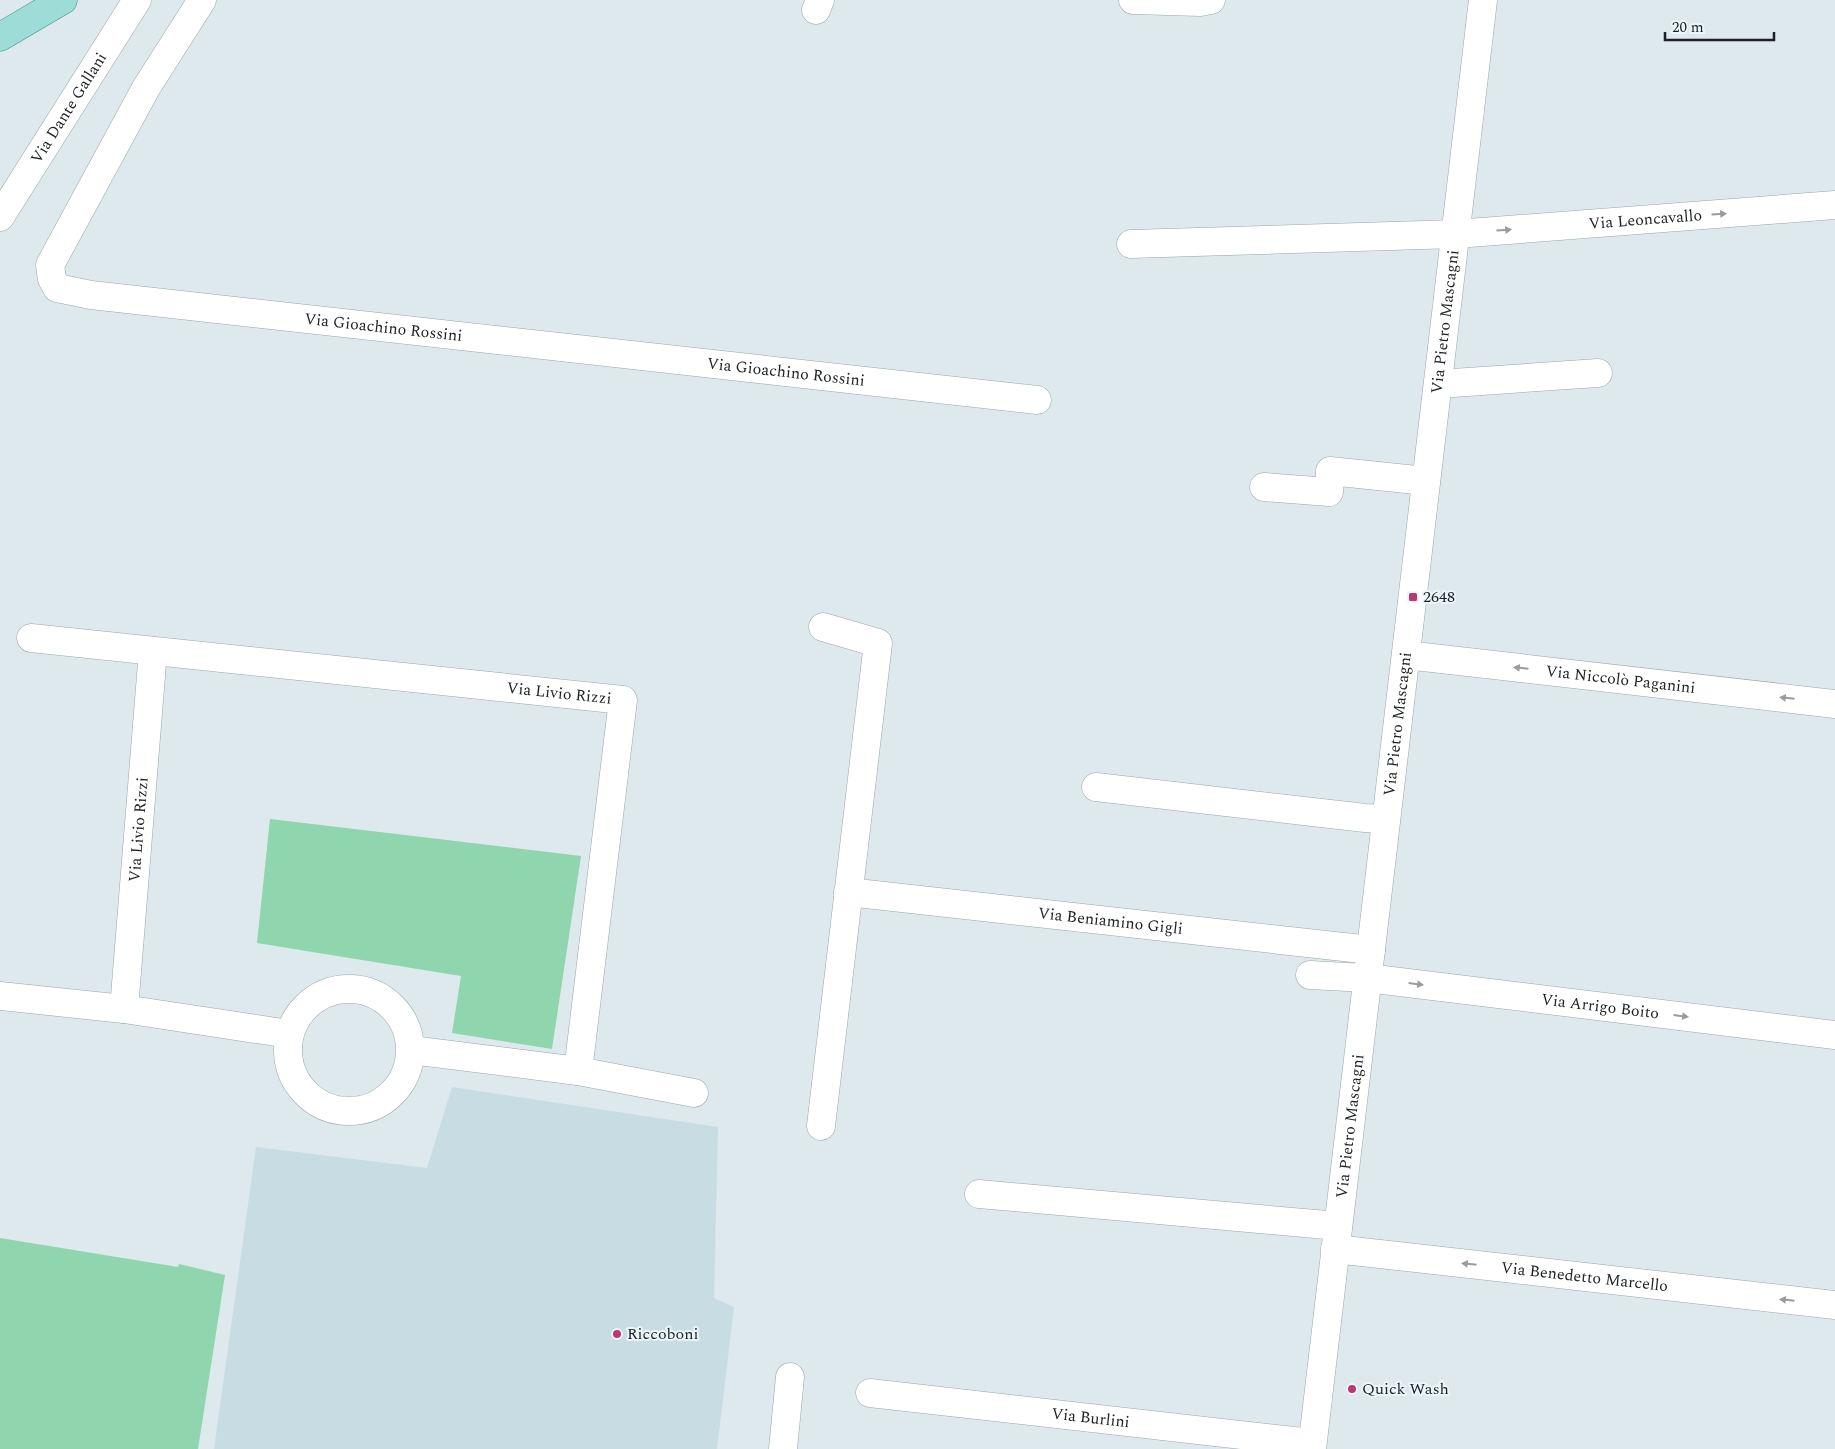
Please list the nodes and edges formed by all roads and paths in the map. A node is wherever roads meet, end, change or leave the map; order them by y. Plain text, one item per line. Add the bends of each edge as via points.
1 (63, 0) edge
2 (137, 0) edge
3 (202, 0) edge
4 (1133, 0) edge
5 (1211, 0) edge
6 (1483, 0) edge
7 (0, 37) edge
8 (1835, 205) edge
9 (0, 217) edge
10 (1456, 234) junction
11 (1130, 244) dead end
12 (1598, 373) dead end
13 (1438, 384) junction
14 (1037, 400) dead end
15 (1426, 481) junction
16 (1264, 487) dead end
17 (824, 628) dead end
18 (31, 638) dead end
19 (153, 651) junction
20 (1406, 655) junction
21 (1835, 704) edge
22 (1096, 787) dead end
23 (1386, 819) junction
24 (848, 892) junction
25 (1371, 950) junction
26 (1310, 975) dead end
27 (1367, 978) junction
28 (0, 996) edge
29 (124, 1009) junction
30 (289, 1034) junction
31 (1835, 1035) edge
32 (411, 1050) junction
33 (578, 1071) junction
34 (694, 1093) dead end
35 (821, 1126) dead end
36 (979, 1194) dead end
37 (1337, 1237) junction
38 (1835, 1305) edge
39 (790, 1377) dead end
40 (870, 1393) dead end
41 (1312, 1446) edge
42 (782, 1449) edge

1 - 7 main road
2 - 9 street, Via Dante Gallani
3 - 14 street, Via Gioachino Rossini via 146,88 50,265 57,288 91,295
4 - 5 street
6 - 10 street, Via Pietro Mascagni
10 -> 8 street, Via Leoncavallo
10 - 11 street, Via Leoncavallo
10 - 13 street, Via Pietro Mascagni
12 - 13 street
13 - 15 street, Via Pietro Mascagni
15 - 16 street via 1330,471 1329,492
15 - 20 street, Via Pietro Mascagni
17 - 24 street via 878,643
18 - 19 street, Via Livio Rizzi
19 - 29 street, Via Livio Rizzi
19 - 33 street, Via Livio Rizzi via 622,700
21 -> 20 street, Via Niccolò Paganini
20 - 23 street, Via Pietro Mascagni
22 - 23 street
23 - 25 street, Via Pietro Mascagni
24 - 25 street, Via Beniamino Gigli
24 - 35 street
25 - 27 street, Via Pietro Mascagni
26 - 27 street, Via Arrigo Boito
27 -> 31 street, Via Arrigo Boito
27 - 37 street, Via Pietro Mascagni
28 - 29 street
29 - 30 street
30 - 32 street via 297,1016 311,1001 328,992 347,988 367,990 384,999 399,1013 408,1030
30 - 32 street via 288,1055 297,1081 321,1105 341,1111 362,1110 382,1102 397,1088 407,1070
32 - 33 street
33 - 34 street
36 - 37 street, Via Benedetto Marcello
38 -> 37 street, Via Benedetto Marcello
37 - 41 street, Via Pietro Mascagni
39 - 42 street
40 - 41 street, Via Burlini

